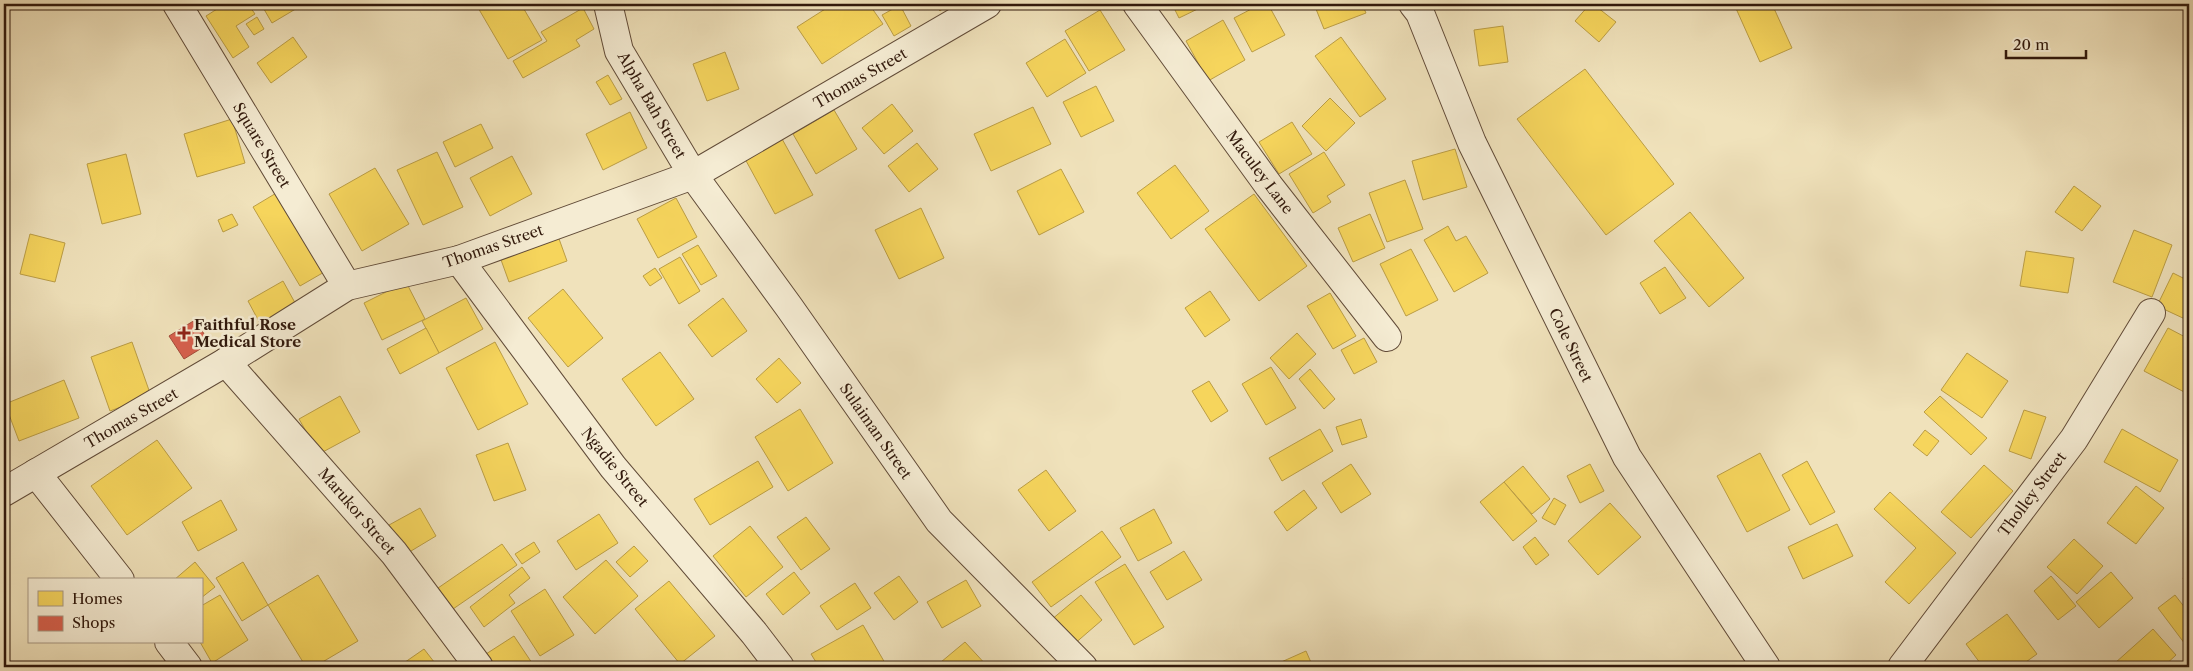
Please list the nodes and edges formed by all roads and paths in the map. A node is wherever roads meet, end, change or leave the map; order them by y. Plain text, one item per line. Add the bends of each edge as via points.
1 (177, 4) edge
2 (608, 4) edge
3 (987, 4) edge
4 (1137, 4) edge
5 (1413, 4) edge
6 (693, 175) junction
7 (459, 260) junction
8 (347, 286) junction
9 (2151, 313) dead end
10 (1387, 337) dead end
11 (226, 362) junction
12 (36, 473) junction
13 (4, 492) edge
14 (118, 578) edge
15 (171, 644) edge
16 (188, 667) edge
17 (479, 667) edge
18 (780, 667) edge
19 (1083, 667) edge
20 (1766, 667) edge
21 (1902, 667) edge

1 - 8 street, Square Street
2 - 6 street, Alpha Bah Street via 619,50
3 - 6 street, Thomas Street
4 - 10 street, Maculey Lane via 1269,186
5 - 20 street, Cole Street via 1420,13 1472,143 1626,457
6 - 7 street, Thomas Street
6 - 19 street, Sulaiman Street via 939,521
7 - 8 street, Thomas Street
7 - 18 street, Ngadie Street via 613,467
8 - 11 street, Thomas Street
9 - 21 street, Tholley Street via 2074,439
11 - 12 street, Thomas Street
11 - 17 street, Marukor Street via 394,553
12 - 13 street, Thomas Street
12 - 14 street
15 - 16 street

